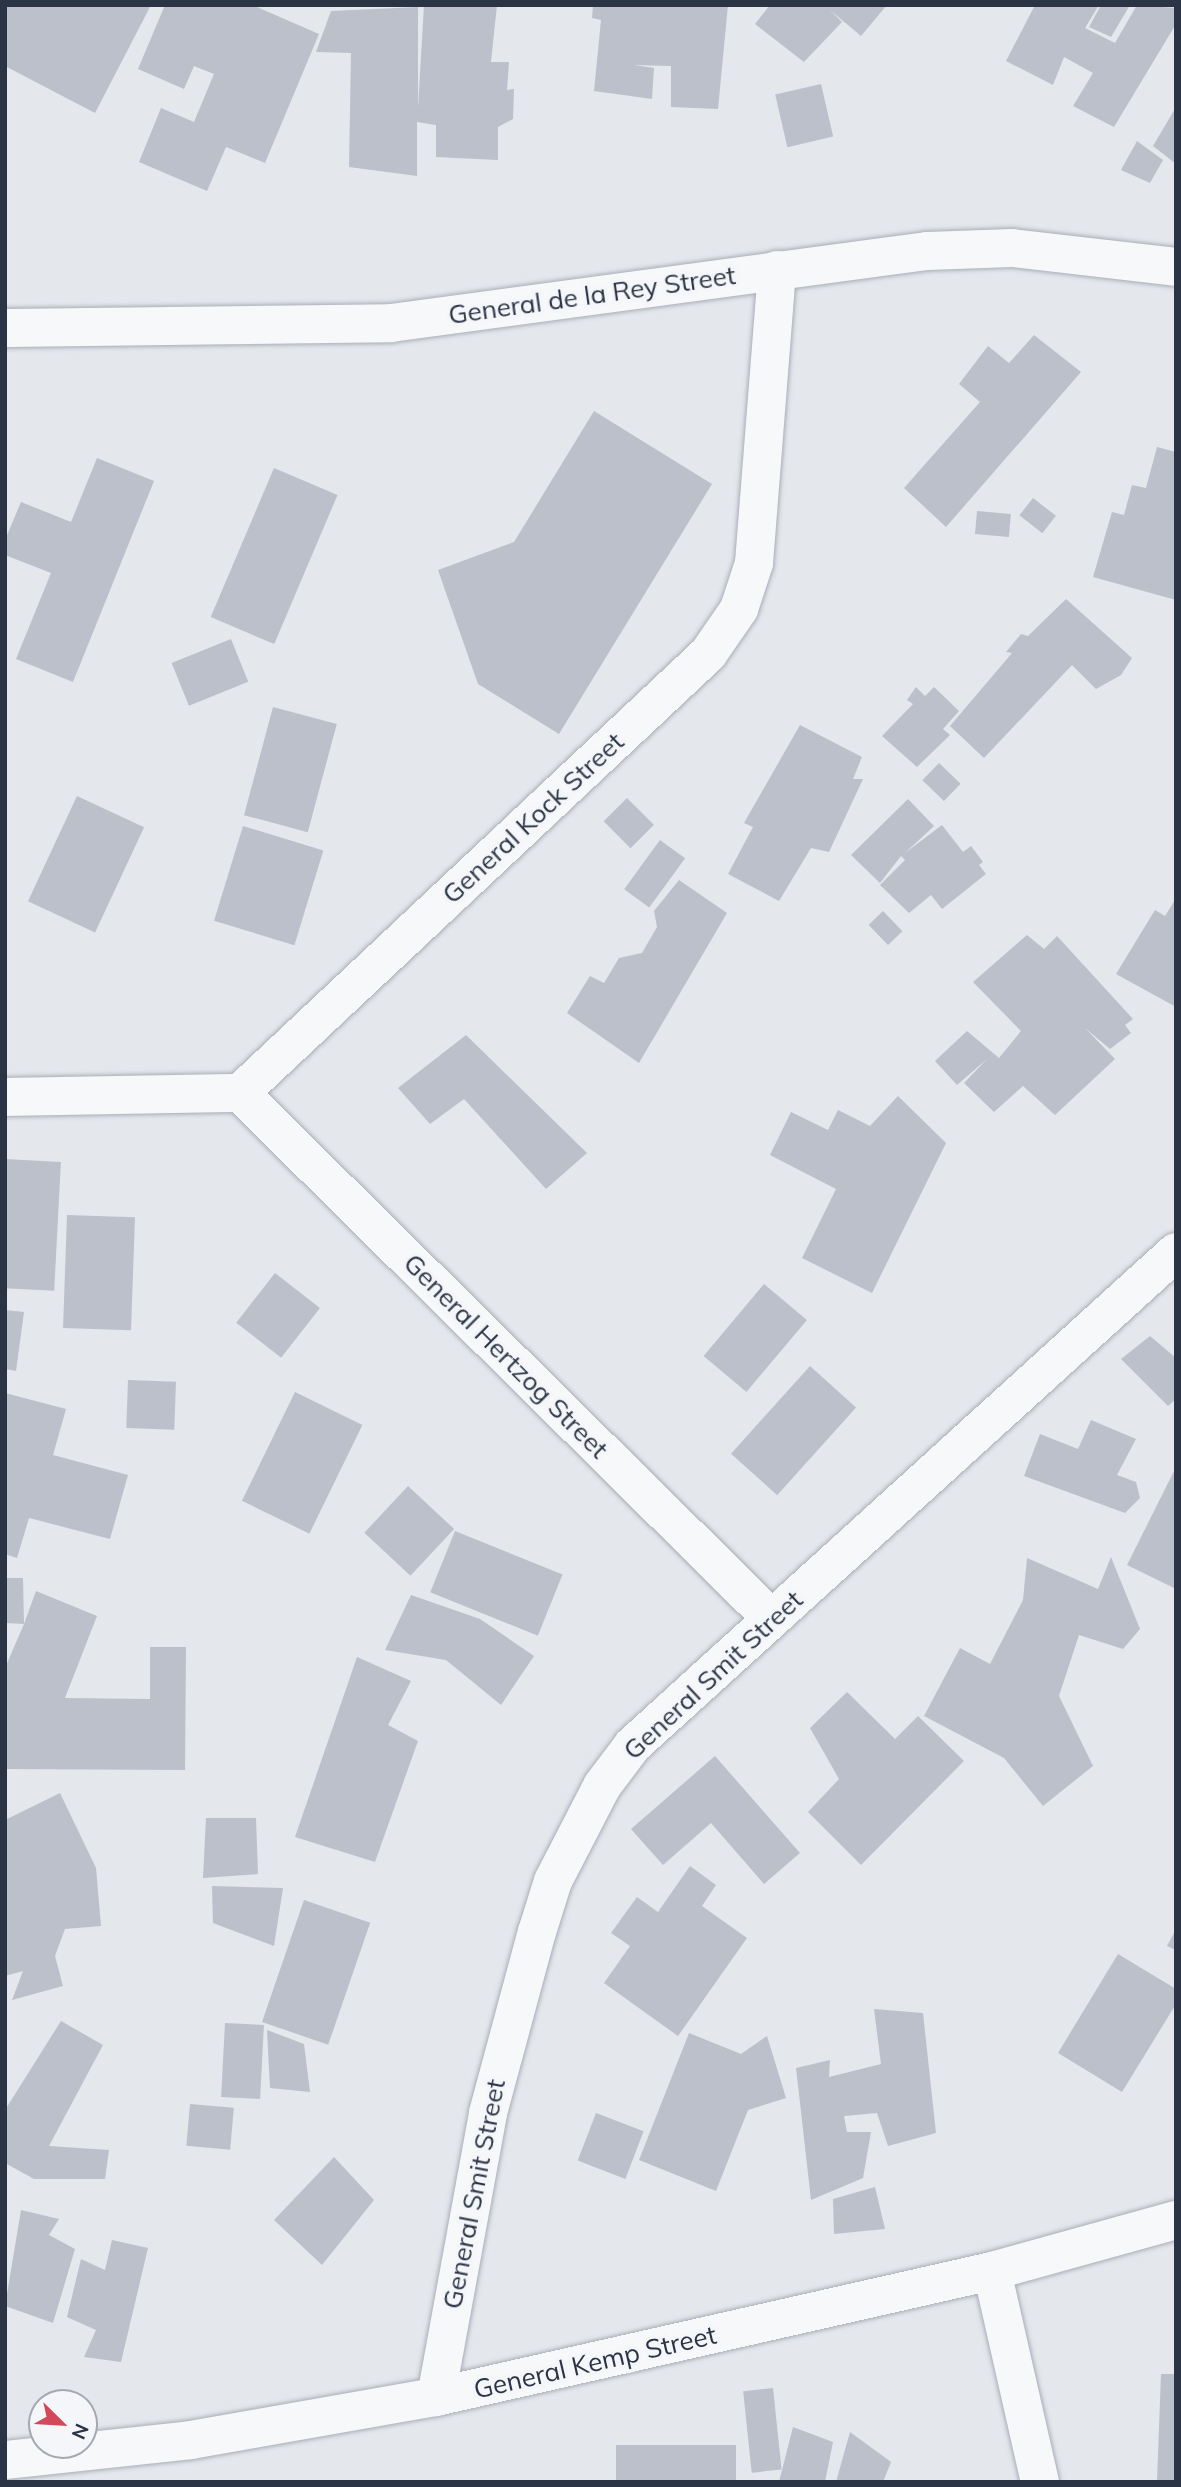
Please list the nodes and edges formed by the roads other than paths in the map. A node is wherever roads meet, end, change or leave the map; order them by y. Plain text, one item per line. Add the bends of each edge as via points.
1 (1176, 267) edge
2 (777, 270) junction
3 (5, 328) edge
4 (240, 1093) junction
5 (5, 1097) edge
6 (1176, 1252) edge
7 (771, 1618) junction
8 (1176, 2220) edge
9 (992, 2272) junction
10 (436, 2398) junction
11 (5, 2460) edge
12 (1040, 2482) edge

1 - 2 street, General de la Rey Street via 1012,248
2 - 3 street, General de la Rey Street via 391,323
2 - 4 street, General Kock Street via 756,550 729,629
4 - 5 street
4 - 7 street, General Hertzog Street
6 - 7 street, General Smit Street
7 - 10 street, General Smit Street via 633,1745 603,1786 553,1881 488,2113
8 - 9 street, General Kemp Street
9 - 10 street, General Kemp Street
9 - 12 street
10 - 11 street, General Kemp Street via 191,2440

